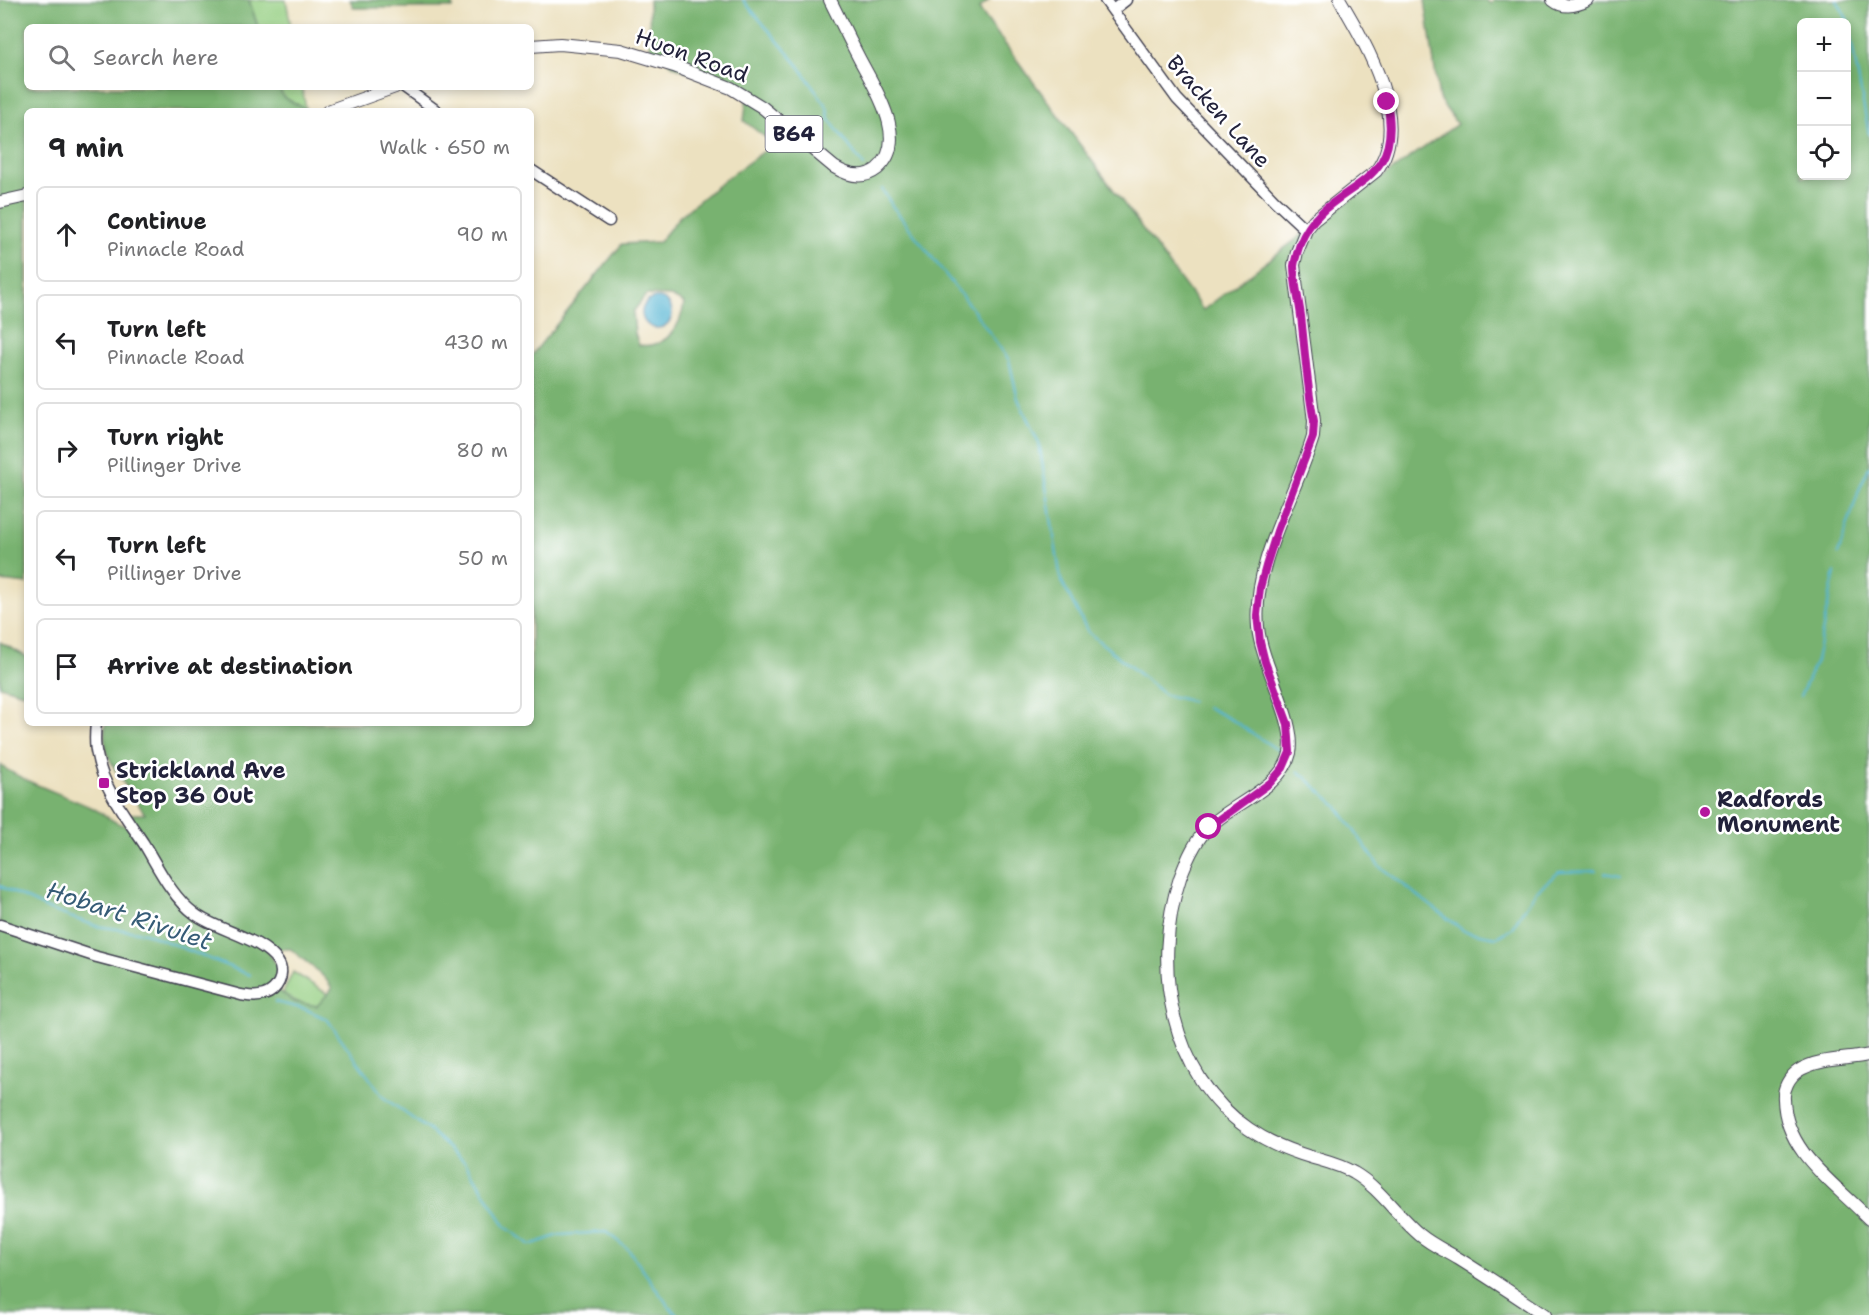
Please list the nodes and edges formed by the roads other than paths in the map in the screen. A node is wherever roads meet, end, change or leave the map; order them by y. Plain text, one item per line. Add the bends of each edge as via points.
1 (830, 0) edge
2 (1105, 0) edge
3 (1126, 0) edge
4 (1340, 0) edge
5 (1553, 0) edge
6 (1588, 0) edge
7 (1113, 10) junction
8 (534, 46) edge
9 (387, 90) edge
10 (408, 90) edge
11 (339, 108) edge
12 (433, 108) edge
13 (534, 172) edge
14 (24, 197) edge
15 (0, 202) edge
16 (609, 221) dead end
17 (1306, 230) junction
18 (96, 726) edge
19 (0, 925) edge
20 (1869, 1055) edge
21 (1869, 1219) edge
22 (1545, 1315) edge

1 - 8 main road, Huon Road / B64 via 888,120 891,136 886,158 865,175 849,174 834,167 747,96 709,79 621,50
2 - 7 street, Bracken Lane
3 - 7 street
4 - 17 main road via 1380,80 1389,114 1390,141 1376,171 1321,213
5 - 6 main road via 1566,6
7 - 17 street, Bracken Lane via 1177,99
9 - 11 main road
10 - 12 street
13 - 16 street
14 - 15 main road
17 - 22 main road via 1294,265 1313,437 1277,531 1260,588 1257,615 1265,662 1288,724 1290,752 1270,783 1209,827 1188,860 1175,898 1168,948 1173,1015 1202,1083 1230,1114 1273,1142 1353,1172 1423,1237
18 - 19 street via 96,755 109,786 174,892 202,919 271,953 280,966 280,980 267,994 241,995 87,954
20 - 21 main road via 1810,1065 1796,1072 1783,1093 1789,1126 1799,1145 1815,1168

